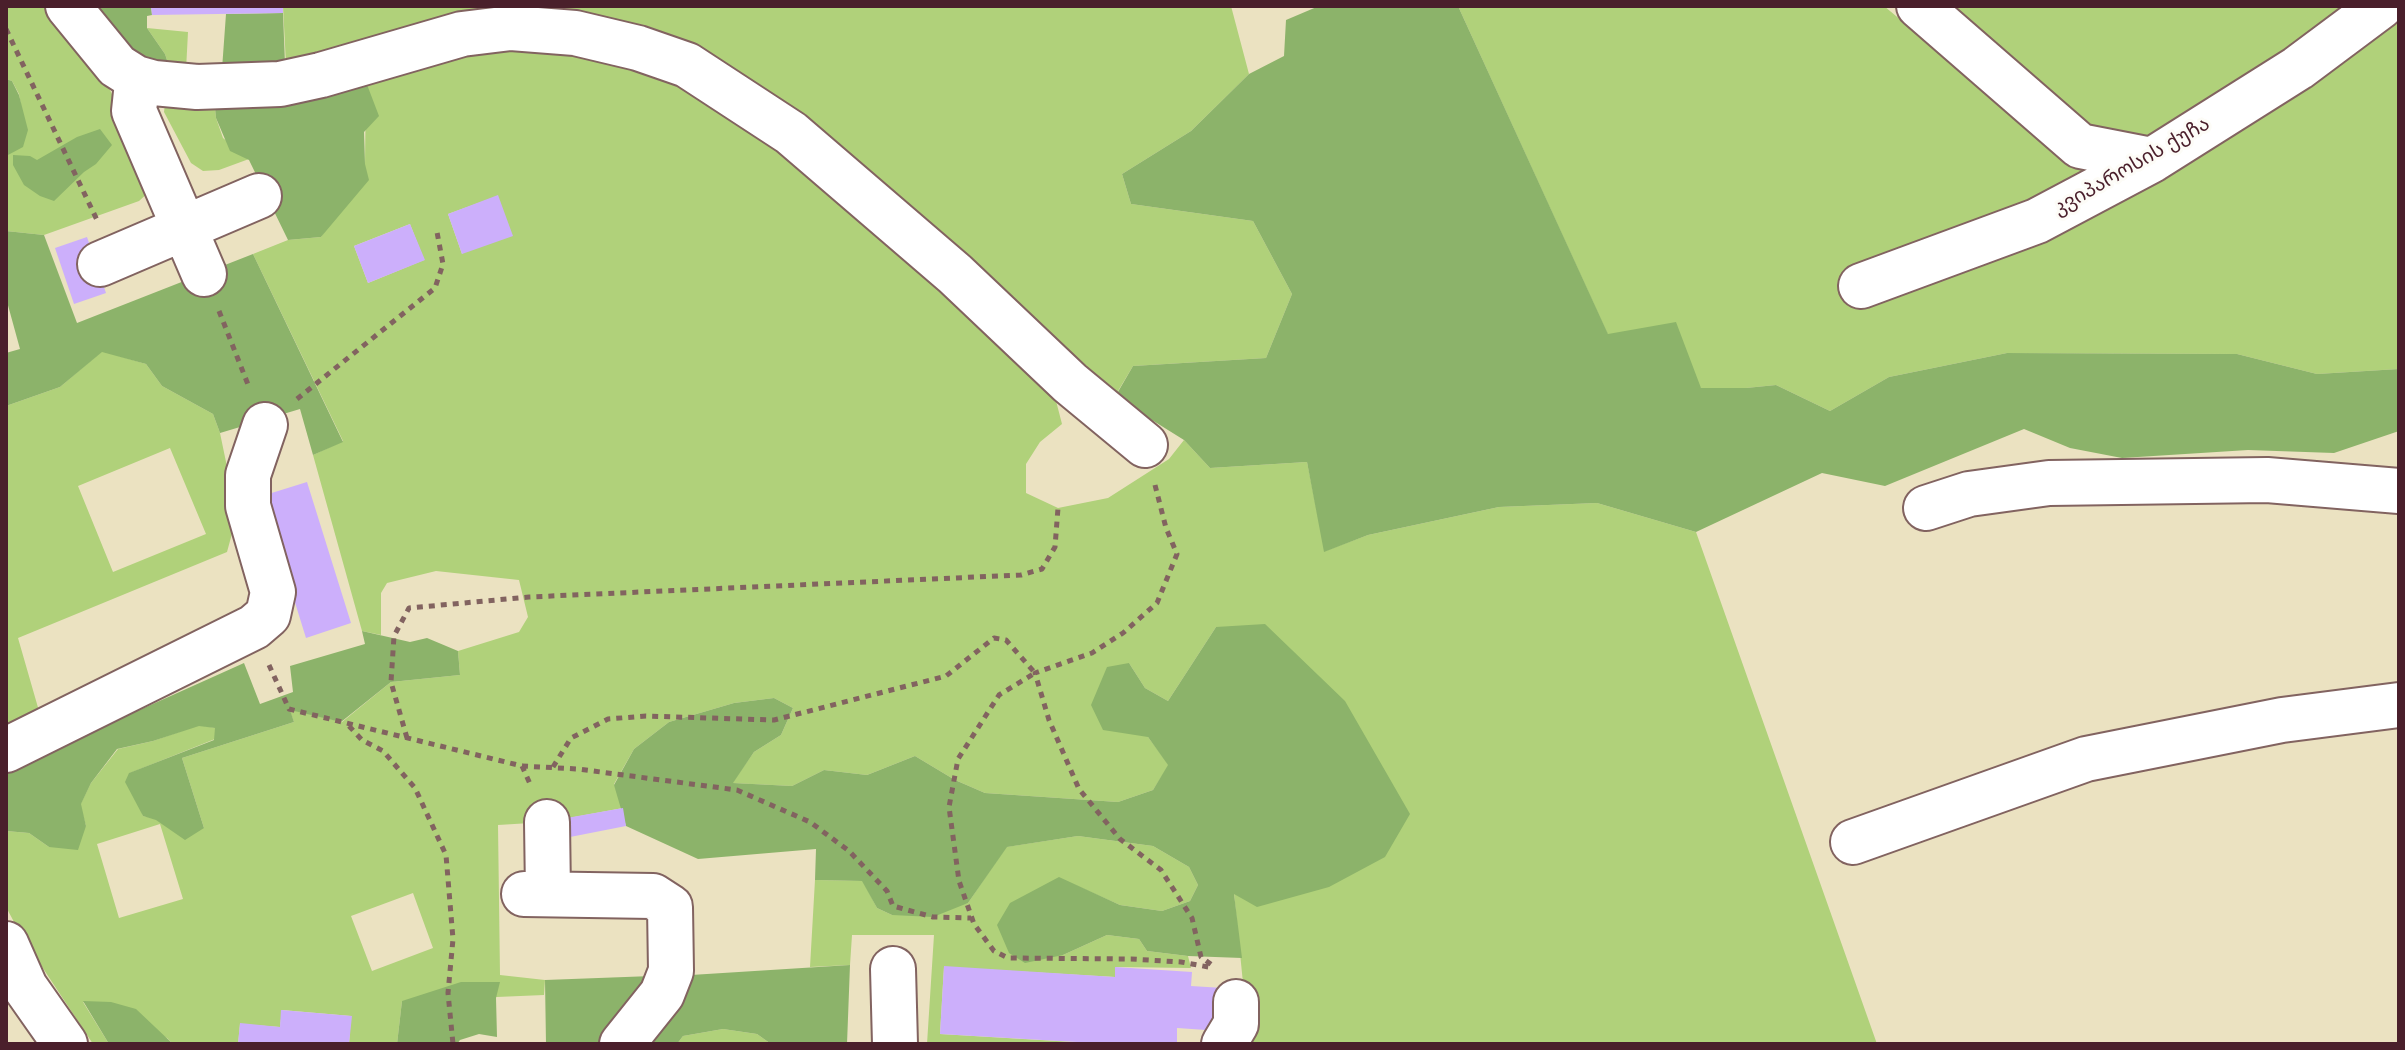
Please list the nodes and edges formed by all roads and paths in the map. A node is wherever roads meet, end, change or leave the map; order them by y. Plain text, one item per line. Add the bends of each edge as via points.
1 (68, 6) edge
2 (2381, 6) edge
3 (1926, 8) edge
4 (6, 29) edge
5 (143, 80) junction
6 (2152, 160) junction
7 (259, 196) dead end
8 (185, 227) junction
9 (437, 232) dead end
10 (107, 260) joint
11 (204, 274) joint
12 (1861, 286) dead end
13 (265, 425) junction
14 (1145, 445) joint
15 (2399, 491) edge
16 (1058, 508) dead end
17 (1926, 508) dead end
18 (254, 627) junction
19 (1035, 673) junction
20 (2399, 705) edge
21 (347, 724) junction
22 (407, 738) junction
23 (6, 750) edge
24 (522, 766) junction
25 (553, 767) junction
26 (547, 822) joint
27 (1853, 842) dead end
28 (971, 918) junction
29 (6, 944) edge
30 (893, 969) dead end
31 (1226, 985) junction
32 (65, 1044) edge
33 (453, 1044) edge
34 (622, 1044) edge
35 (895, 1044) edge
36 (1224, 1044) edge

1 - 5 street via 117,66
2 - 6 street, კვიპაროსის ქუჩა via 2298,68
3 - 6 street via 2080,146
4 - 10 path
5 - 8 street via 134,111
5 - 14 street via 197,87 280,84 462,34 511,28 575,33 687,65 791,133
6 - 12 street, კვიპაროსის ქუჩა via 2037,221
7 - 8 street
8 - 10 street
8 - 11 street
9 - 13 path via 443,264 435,288
11 - 13 path
13 - 18 street via 248,475 248,506 273,592 268,615
14 - 19 path via 1177,554 1157,603 1092,653
15 - 17 street via 2267,480 2049,483 1969,494
16 - 22 path via 1055,547 1042,569 1021,575 529,597 409,608 394,636 391,682
18 - 21 path via 289,709
18 - 23 street
19 - 25 path via 1006,640 994,638 946,676 774,720 608,719 571,738
19 - 28 path via 999,695 958,759 949,807 959,881
19 - 31 path via 1079,789 1120,839 1161,870 1192,918 1201,957
20 - 27 street via 2282,720 2086,759
21 - 22 path
21 - 33 path via 383,751 415,788 446,855
22 - 24 path
24 - 25 path
24 - 26 path
25 - 28 path via 737,790 810,822 849,851 887,891 893,906 933,917
26 - 34 street via 536,894 653,896 670,907 671,971 662,994
28 - 31 path via 994,951 1008,958 1181,962
29 - 32 street via 25,987
30 - 35 street
31 - 36 street via 1236,1024

